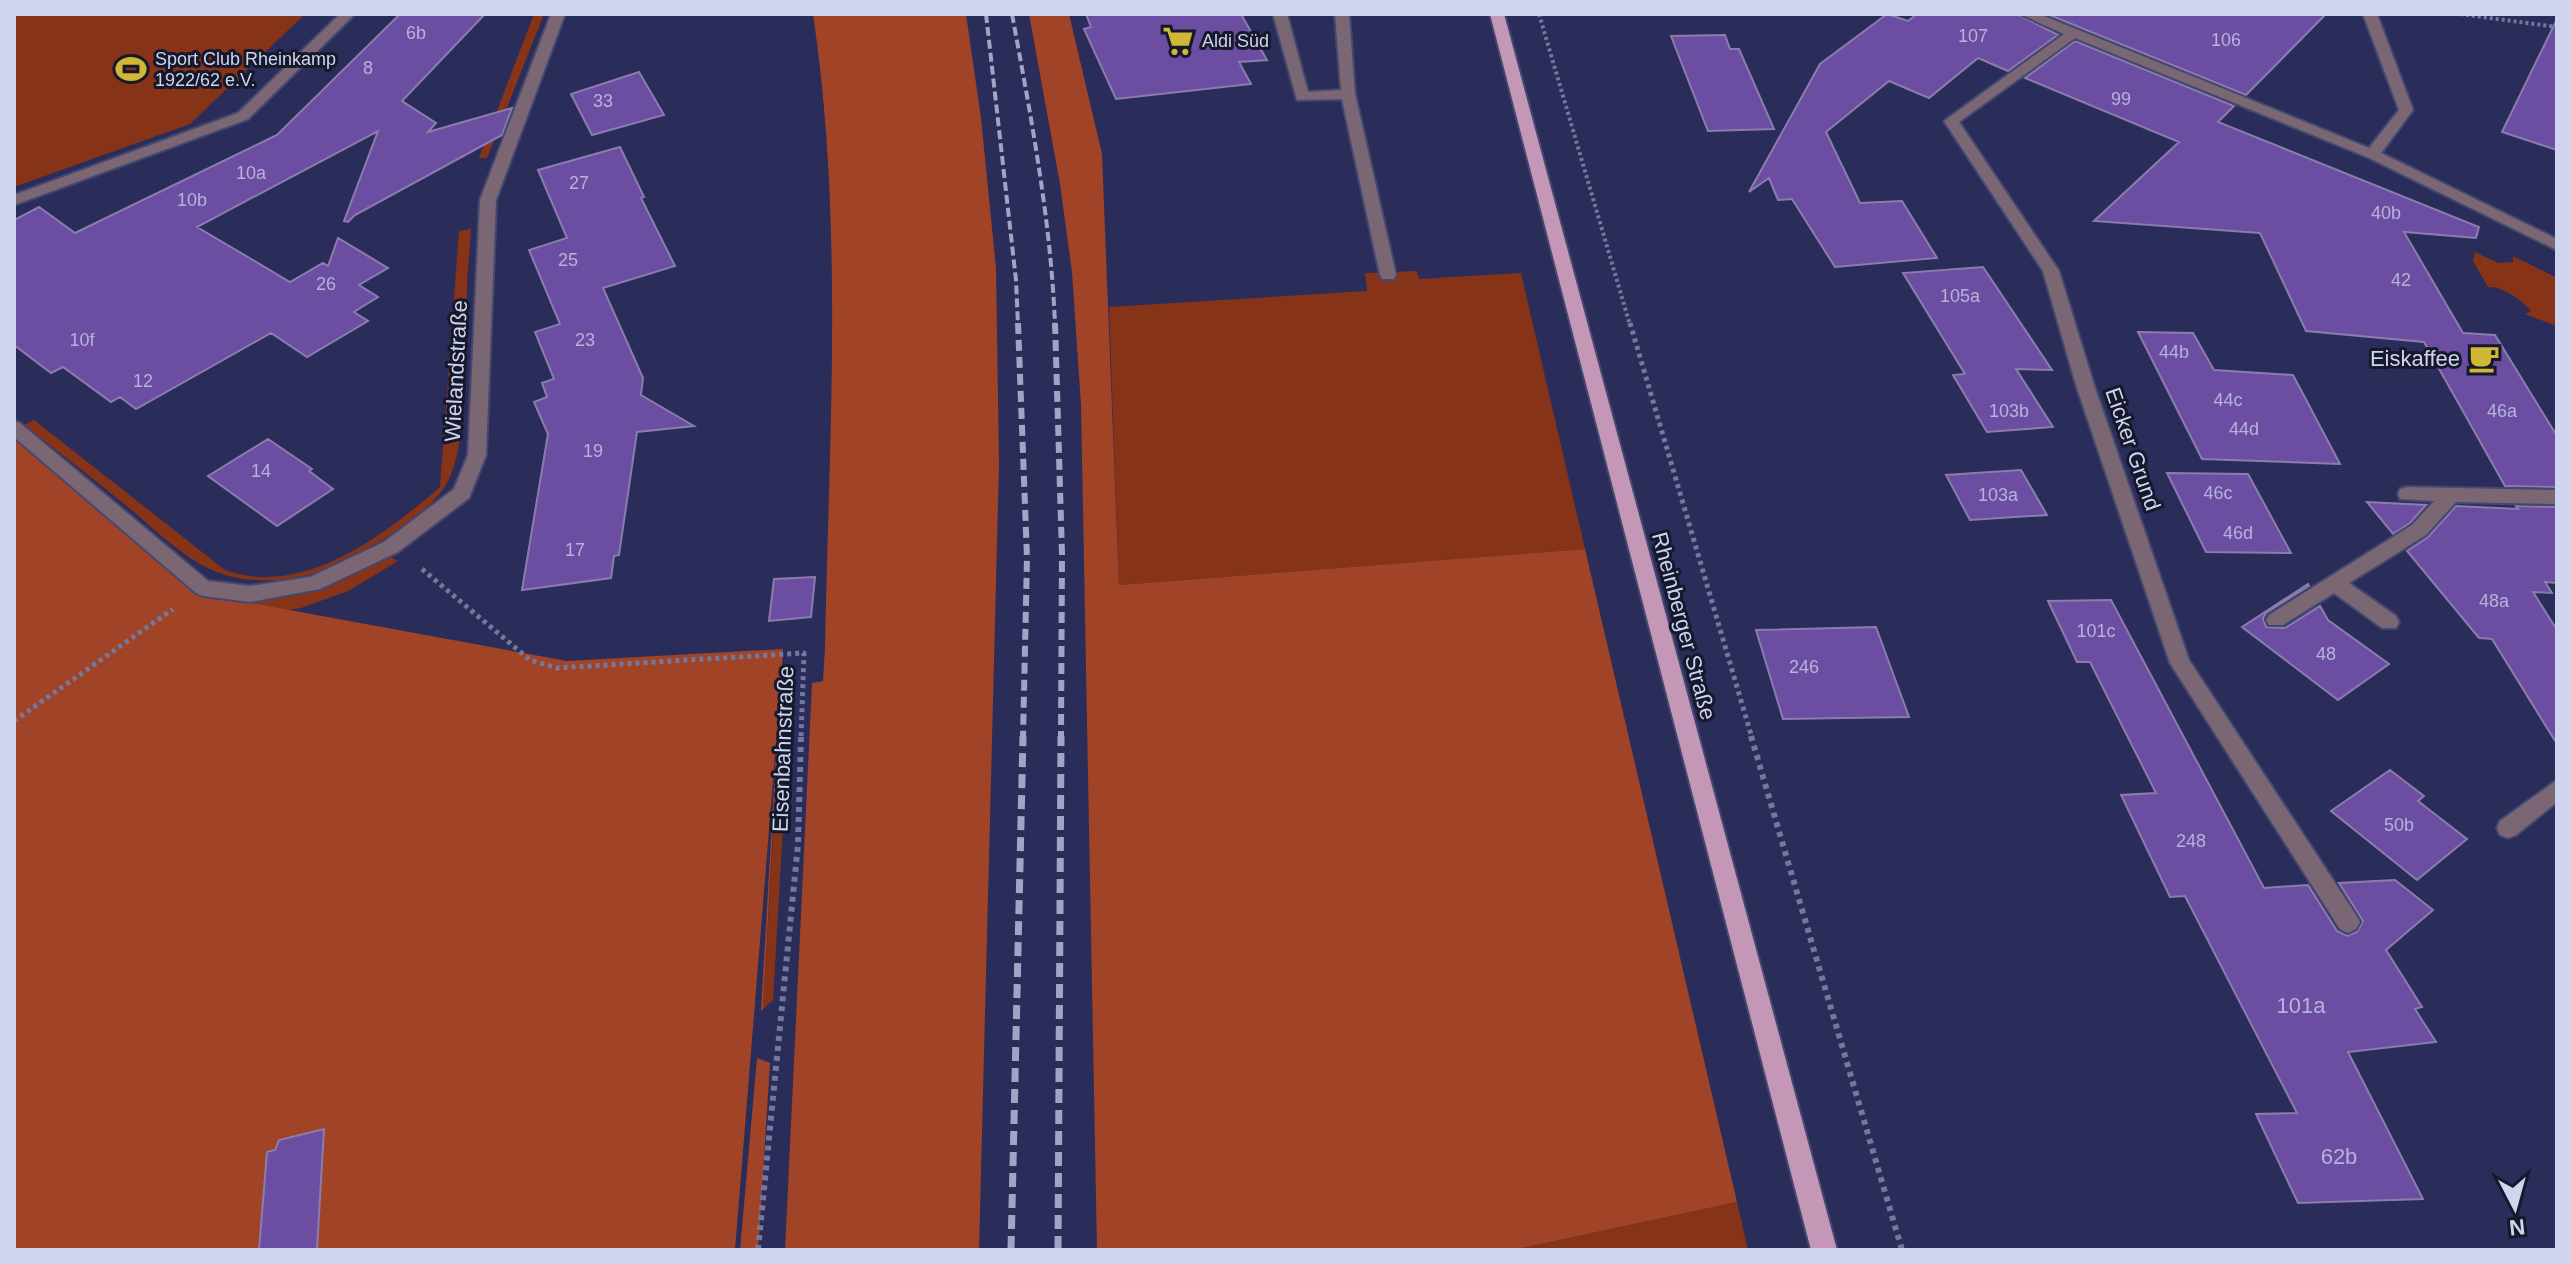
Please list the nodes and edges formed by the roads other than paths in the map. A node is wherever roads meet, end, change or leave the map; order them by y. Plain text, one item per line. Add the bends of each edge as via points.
1 (348, 14) edge
2 (558, 14) edge
3 (1280, 14) edge
4 (1342, 14) edge
5 (1497, 14) edge
6 (2027, 14) edge
7 (2370, 14) edge
8 (2074, 33) junction
9 (1348, 94) junction
10 (2372, 154) junction
11 (14, 200) edge
12 (2557, 245) edge
13 (1388, 275) dead end
14 (14, 427) edge
15 (2407, 494) dead end
16 (2451, 495) junction
17 (2557, 497) edge
18 (2336, 584) junction
19 (2276, 620) dead end
20 (2389, 622) dead end
21 (2557, 789) edge
22 (2508, 828) dead end
23 (2348, 922) dead end
24 (1824, 1250) edge

1 - 11 street via 243,116
2 - 14 street, Wielandstraße via 488,200 477,455 462,493 391,547 313,584 250,594 203,588
3 - 9 street via 1302,97
4 - 9 street
5 - 24 main road, Rheinberger Straße
6 - 8 street
7 - 10 street via 2406,110
8 - 10 street
8 - 23 street, Eicker Grund via 1951,121 2051,271 2180,663
9 - 13 street
10 - 12 street
15 - 16 street
16 - 17 street
16 - 18 street via 2419,530
18 - 19 street
18 - 20 street
21 - 22 street

